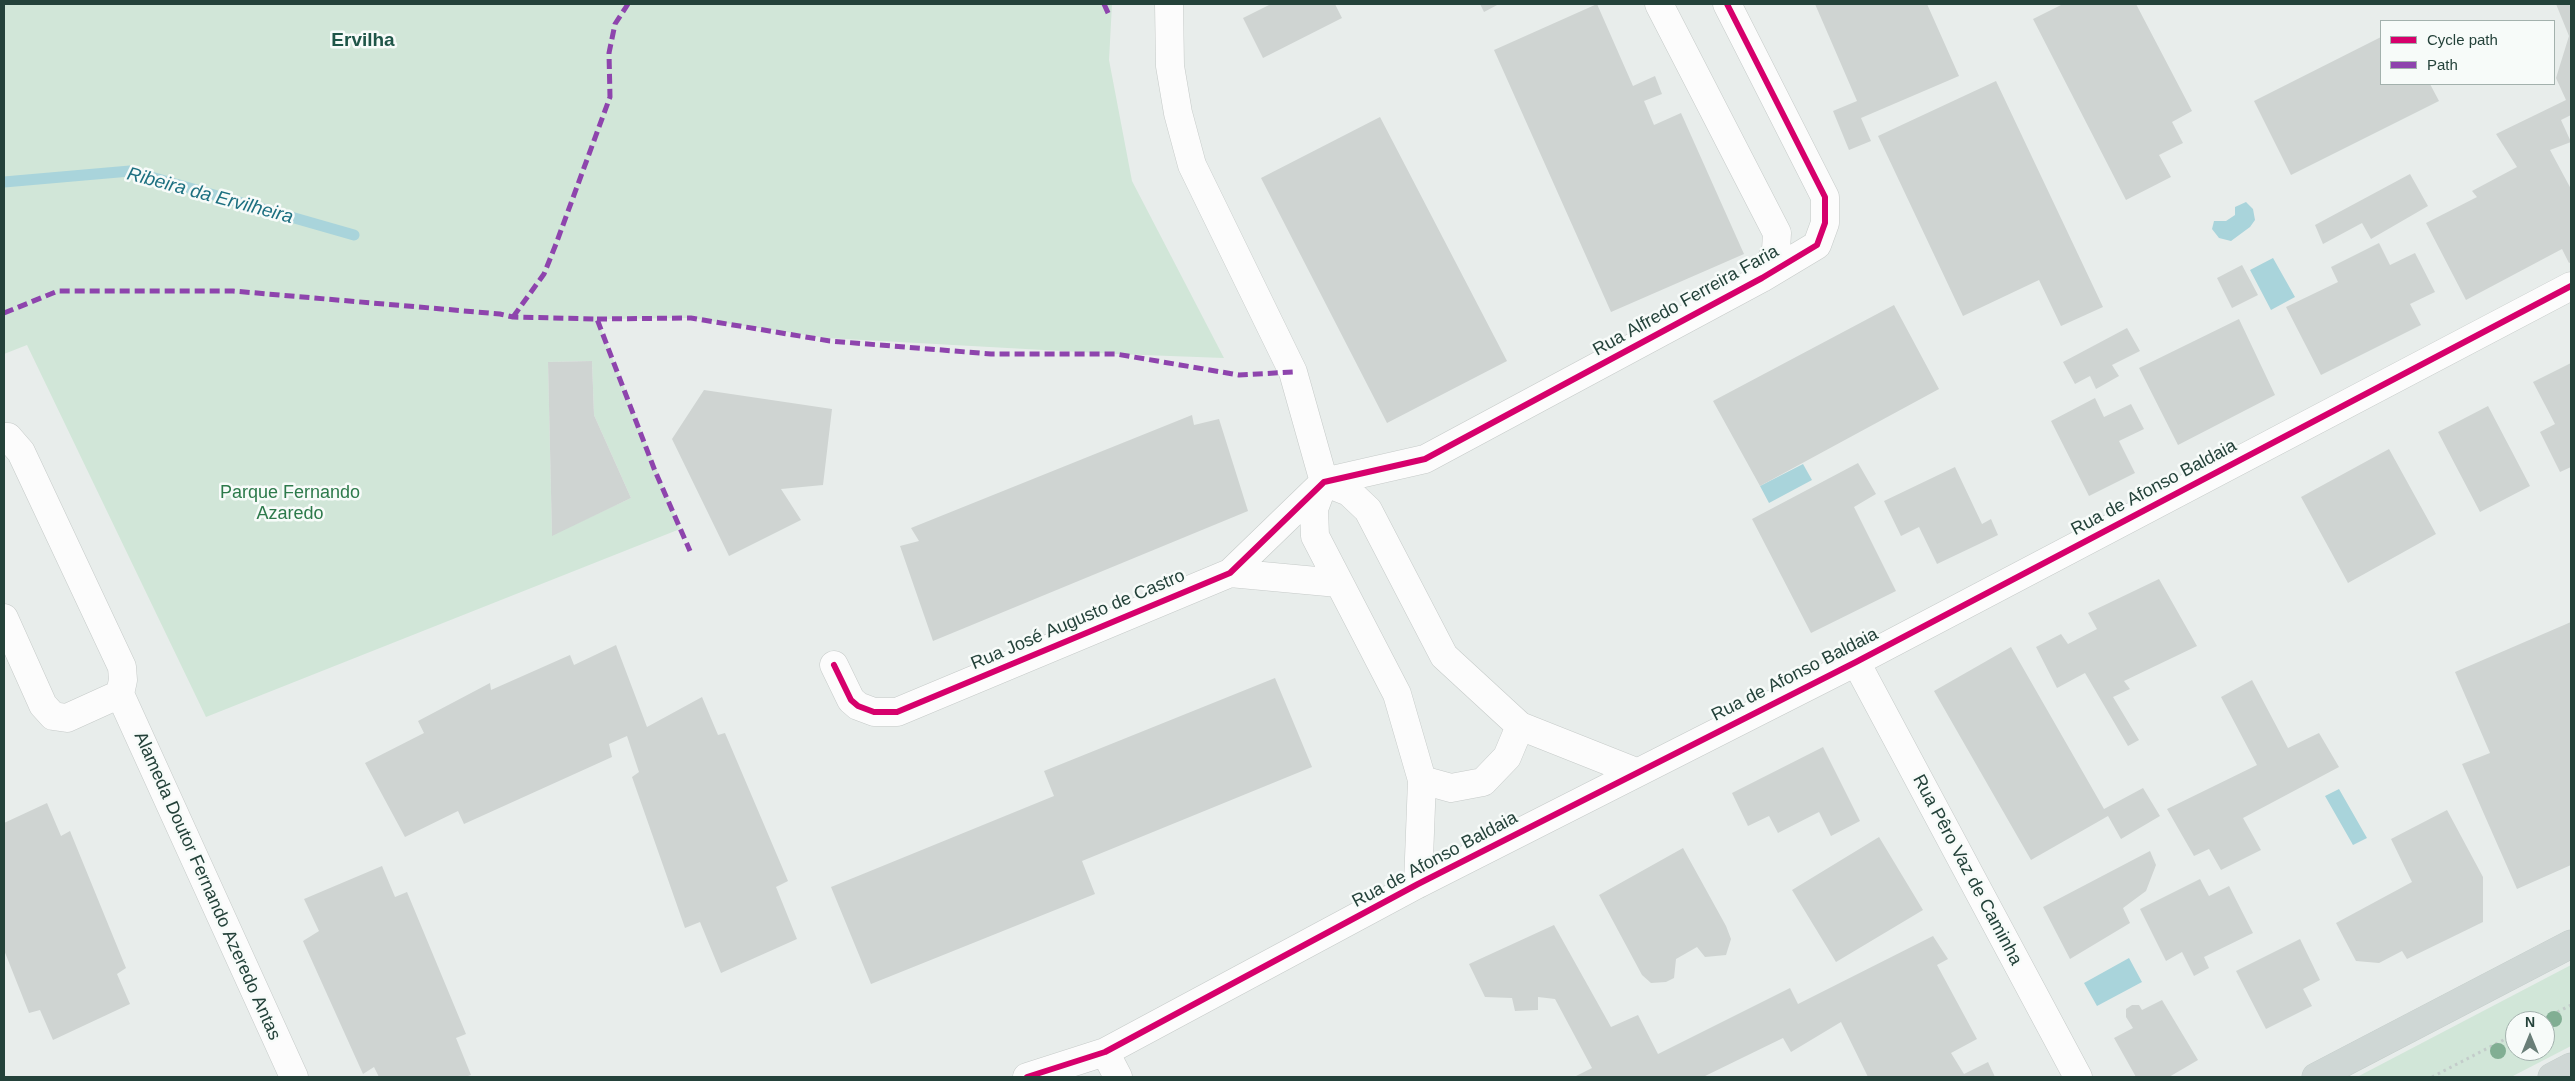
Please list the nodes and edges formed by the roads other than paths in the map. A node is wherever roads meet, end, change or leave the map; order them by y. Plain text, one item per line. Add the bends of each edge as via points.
1 (1169, 4) edge
2 (1659, 4) edge
3 (1727, 4) edge
4 (1762, 278) junction
5 (2571, 286) edge
6 (4, 437) edge
7 (1324, 482) junction
8 (1230, 573) junction
9 (1338, 583) junction
10 (4, 618) edge
11 (1856, 662) junction
12 (834, 665) dead end
13 (120, 694) junction
14 (1520, 726) junction
15 (1636, 772) junction
16 (1422, 780) junction
17 (1418, 884) junction
18 (2571, 944) edge
19 (1105, 1052) junction
20 (2571, 1067) edge
21 (294, 1077) edge
22 (1027, 1077) edge
23 (1118, 1077) edge
24 (2078, 1077) edge
25 (2316, 1077) edge
26 (2552, 1077) edge

1 - 7 street via 1170,66 1192,166 1293,372
2 - 4 street, Rua Alfredo Ferreira Faria via 1777,233 1776,250
3 - 4 street, Rua Alfredo Ferreira Faria via 1825,197 1825,223 1817,245
4 - 7 street, Rua Alfredo Ferreira Faria via 1426,459
5 - 11 street, Rua de Afonso Baldaia
6 - 13 street, Alameda Doutor Fernando Azeredo Antas via 8,437 21,452 122,667
7 - 8 street, Rua José Augusto de Castro
7 - 9 street via 1314,509 1315,536
7 - 14 street via 1348,492 1368,510 1444,656
8 - 9 street, Rua José Augusto de Castro
8 - 12 street, Rua José Augusto de Castro via 897,712 874,712 858,706
9 - 16 street via 1397,694
10 - 13 street via 43,705 52,716 67,718
11 - 15 street, Rua de Afonso Baldaia
11 - 24 street, Rua Pêro Vaz de Caminha
13 - 21 street, Alameda Doutor Fernando Azeredo Antas
14 - 15 street
14 - 16 street via 1507,757 1483,782 1451,788
15 - 17 street, Rua de Afonso Baldaia
16 - 17 street
17 - 19 street, Rua de Afonso Baldaia
18 - 25 main road
19 - 22 street, Rua de Afonso Baldaia
19 - 23 street
20 - 26 main road

